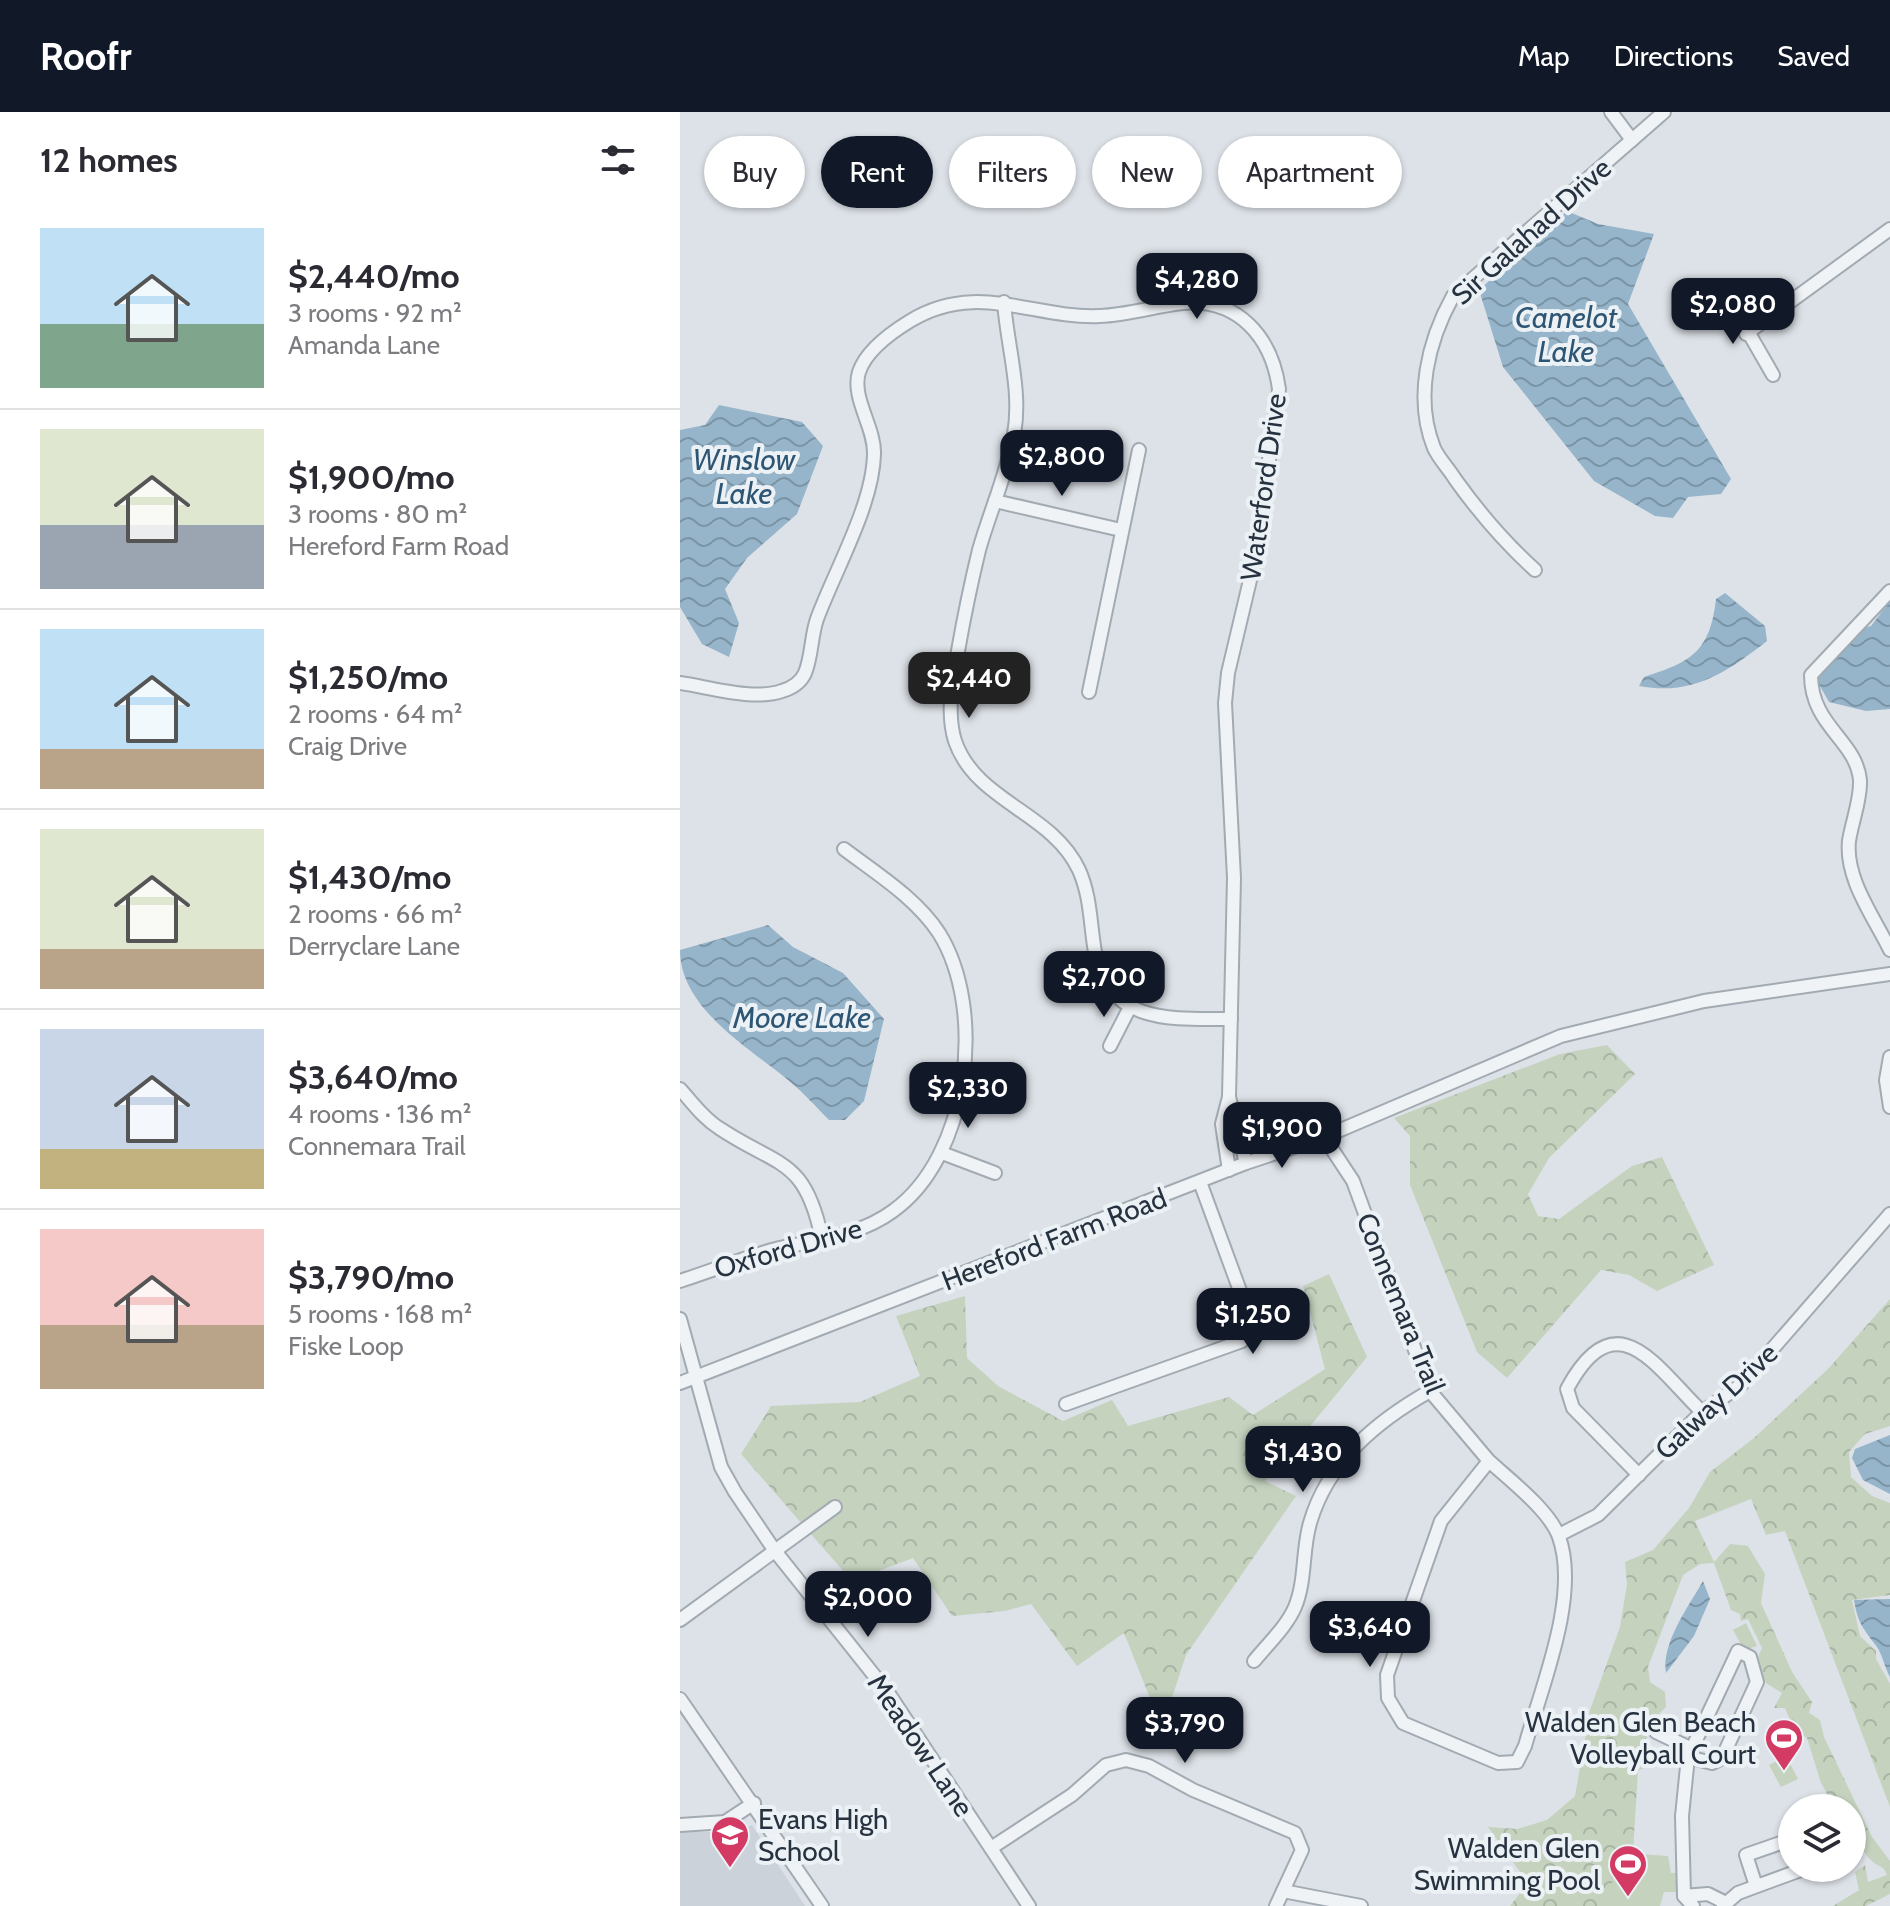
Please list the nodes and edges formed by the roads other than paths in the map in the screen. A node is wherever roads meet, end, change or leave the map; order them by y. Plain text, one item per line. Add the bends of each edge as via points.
1 (1611, 112) edge
2 (1664, 112) edge
3 (1632, 140) junction
4 (1890, 229) edge
5 (1728, 297) dead end
6 (1004, 302) junction
7 (1746, 334) junction
8 (1773, 375) dead end
9 (1139, 450) dead end
10 (995, 501) junction
11 (1121, 530) junction
12 (1535, 570) dead end
13 (1890, 591) edge
14 (680, 683) edge
15 (1089, 692) dead end
16 (844, 849) dead end
17 (1890, 950) edge
18 (1890, 974) edge
19 (1130, 1007) junction
20 (1231, 1019) junction
21 (1110, 1046) dead end
22 (1890, 1057) edge
23 (680, 1089) edge
24 (1890, 1107) edge
25 (1228, 1124) junction
26 (1324, 1137) junction
27 (942, 1153) junction
28 (1246, 1163) junction
29 (1229, 1170) junction
30 (995, 1173) dead end
31 (1200, 1182) junction
32 (1890, 1214) edge
33 (822, 1239) junction
34 (680, 1281) edge
35 (680, 1319) edge
36 (697, 1378) junction
37 (680, 1383) edge
38 (1430, 1391) junction
39 (1066, 1404) dead end
40 (1702, 1412) junction
41 (1489, 1461) junction
42 (1639, 1475) junction
43 (835, 1507) dead end
44 (1559, 1535) junction
45 (775, 1551) junction
46 (680, 1620) edge
47 (1254, 1661) dead end
48 (680, 1699) edge
49 (1656, 1732) dead end
50 (1690, 1753) junction
51 (754, 1803) junction
52 (680, 1825) edge
53 (1778, 1844) edge
54 (991, 1848) junction
55 (1778, 1878) edge
56 (1756, 1886) junction
57 (1283, 1891) junction
58 (1689, 1901) edge
59 (1725, 1905) edge
60 (822, 1906) edge
61 (1029, 1906) edge
62 (1276, 1906) edge
63 (1361, 1906) edge

1 - 3 street
2 - 3 street, Sir Galahad Drive
3 - 12 street, Sir Galahad Drive via 1453,296 1436,326 1426,368 1435,449 1491,529
4 - 7 street
5 - 7 street
6 - 10 street via 1015,433
6 - 14 street, Waterford Drive via 960,303 911,321 860,368 857,382 873,432 873,474 816,622 799,682 780,692 763,693
6 - 20 street, Waterford Drive via 1073,316 1195,302 1217,305 1251,325 1276,365 1279,389 1255,559 1225,703 1234,878
7 - 8 street
9 - 11 street
10 - 11 street
10 - 19 street via 954,675 951,724 956,743 978,777 1067,848 1086,888 1101,974
11 - 15 street
13 - 17 street via 1811,675 1811,696 1848,750 1860,779 1848,866
16 - 27 street, Oxford Drive via 921,910 958,972 965,1041 957,1101
18 - 26 street, Hereford Farm Road via 1704,1001 1561,1036
19 - 20 street via 1160,1017
19 - 21 street
20 - 25 street, Waterford Drive
22 - 24 street
23 - 33 street via 716,1126 796,1174 815,1206
25 - 28 street, Waterford Drive
25 - 29 street, Waterford Drive
26 - 28 street, Hereford Farm Road
26 - 38 street, Connemara Trail via 1353,1181
27 - 30 street
27 - 33 street, Oxford Drive via 894,1210 851,1232
28 - 29 street, Hereford Farm Road
29 - 31 street, Hereford Farm Road
31 - 36 street, Hereford Farm Road
31 - 39 street via 1250,1318 1242,1341
32 - 40 street, Galway Drive via 1741,1385
33 - 34 street, Oxford Drive
35 - 36 street, Meadow Lane
36 - 37 street, Hereford Farm Road
36 - 45 street, Meadow Lane via 721,1467
38 - 41 street, Connemara Trail
38 - 47 street via 1391,1413 1346,1454 1309,1524 1295,1608
40 - 42 street, Galway Drive
40 - 42 street via 1637,1347 1620,1342 1599,1348 1578,1368 1567,1389 1573,1408
41 - 44 street, Connemara Trail
41 - 44 street via 1441,1521 1387,1675 1388,1698 1403,1723 1498,1763 1517,1762 1565,1589
42 - 44 street, Galway Drive via 1598,1515
43 - 45 street
45 - 46 street
45 - 54 street, Meadow Lane via 889,1694
48 - 51 street
49 - 50 street
50 - 50 street via 1738,1651 1750,1657 1757,1682 1722,1758 1712,1763
50 - 58 street via 1682,1816
51 - 52 street via 725,1822
51 - 60 street
53 - 56 street via 1746,1855
54 - 57 street via 1072,1795 1106,1765 1126,1760 1295,1833 1302,1850
54 - 61 street, Meadow Lane
55 - 56 street
56 - 59 street
57 - 62 street
57 - 63 street
58 - 59 street via 1708,1894

